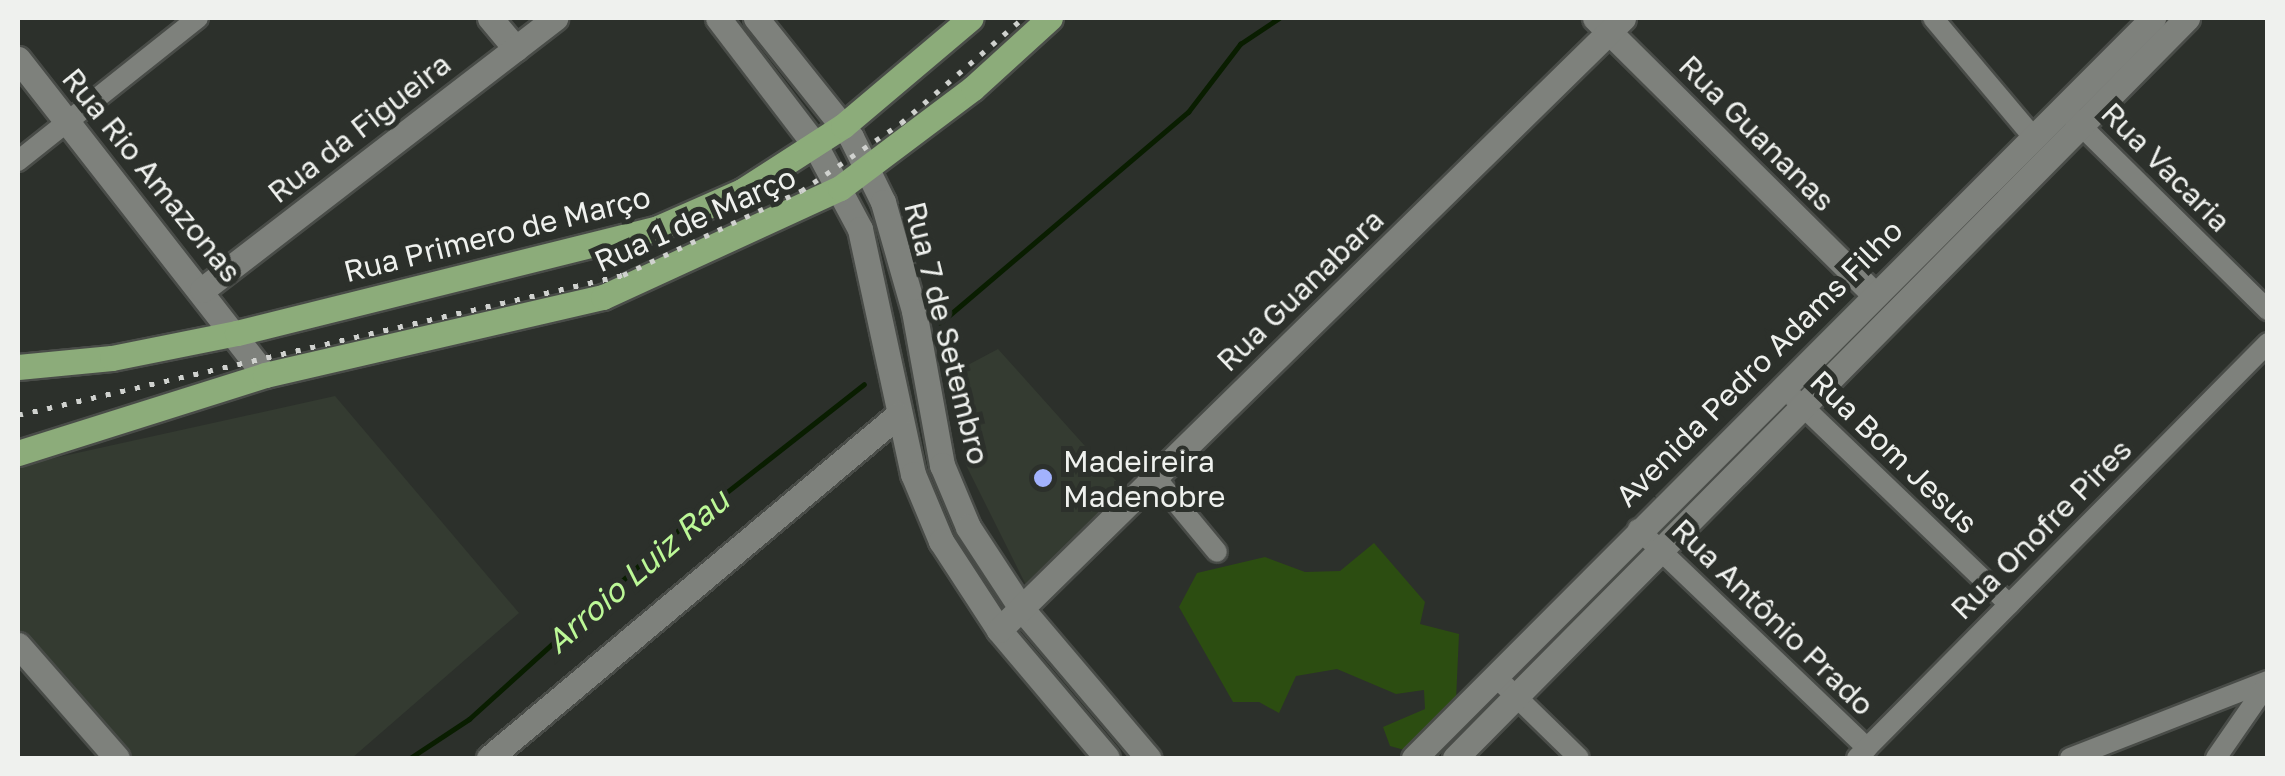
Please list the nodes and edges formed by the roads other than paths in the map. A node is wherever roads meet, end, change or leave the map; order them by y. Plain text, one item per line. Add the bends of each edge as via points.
1 (198, 18) edge
2 (490, 18) edge
3 (555, 18) edge
4 (718, 18) edge
5 (756, 18) edge
6 (971, 18) edge
7 (1050, 18) edge
8 (1934, 18) edge
9 (2153, 18) edge
10 (2187, 18) edge
11 (1609, 22) edge
12 (516, 50) junction
13 (18, 58) edge
14 (2072, 117) junction
15 (68, 122) junction
16 (844, 126) junction
17 (2034, 138) junction
18 (815, 145) junction
19 (18, 161) edge
20 (868, 167) junction
21 (840, 188) junction
22 (202, 290) junction
23 (1874, 294) junction
24 (2268, 310) edge
25 (237, 333) junction
26 (2268, 343) edge
27 (18, 368) edge
28 (264, 375) junction
29 (1781, 385) junction
30 (1800, 405) junction
31 (898, 415) junction
32 (18, 453) edge
33 (1155, 478) junction
34 (1638, 529) junction
35 (1658, 548) junction
36 (1217, 552) dead end
37 (2009, 604) junction
38 (1021, 608) junction
39 (1000, 630) junction
40 (18, 645) edge
41 (1494, 676) junction
42 (2268, 682) edge
43 (1515, 696) junction
44 (1862, 754) edge
45 (117, 758) edge
46 (490, 758) edge
47 (1107, 758) edge
48 (1148, 758) edge
49 (1414, 758) edge
50 (1455, 758) edge
51 (1579, 758) edge
52 (2070, 758) edge
53 (2216, 758) edge

1 - 15 street
2 - 12 main road
3 - 12 main road, Rua da Figueira
4 - 18 main road, Rua 7 de Setembro
5 - 16 main road, Rua 7 de Setembro
6 - 16 main road, Rua Primero de Março
7 - 20 main road, Rua 1 de Março via 973,88
8 - 17 street
9 - 14 main road, Avenida Pedro Adams Filho
10 - 14 main road, Avenida Pedro Adams Filho
11 - 23 main road, Rua Guananas
11 - 33 main road, Rua Guanabara
12 - 22 main road, Rua da Figueira
13 - 15 main road, Rua Rio Amazonas
14 - 17 main road, Avenida Pedro Adams Filho
14 - 24 street, Rua Vacaria
14 - 30 main road, Avenida Pedro Adams Filho
15 - 19 street
15 - 22 main road, Rua Rio Amazonas
16 - 18 main road, Rua Primero de Março
16 - 20 main road, Rua 7 de Setembro
17 - 23 main road, Avenida Pedro Adams Filho
18 - 21 main road, Rua 7 de Setembro
18 - 25 main road, Rua Primero de Março via 742,192 658,228
20 - 21 main road, Rua 1 de Março
20 - 38 main road, Rua 7 de Setembro via 900,256 942,465 968,528
21 - 28 main road, Rua 1 de Março via 604,297
21 - 31 main road, Rua 7 de Setembro via 868,257
22 - 25 main road, Rua Rio Amazonas
23 - 29 main road, Avenida Pedro Adams Filho
25 - 27 main road, Rua Primero de Março
25 - 28 main road, Rua Rio Amazonas
26 - 37 street, Rua Onofre Pires
28 - 32 main road
29 - 30 street, Rua Bom Jesus
29 - 34 main road, Avenida Pedro Adams Filho
30 - 35 main road, Avenida Pedro Adams Filho
30 - 37 street, Rua Bom Jesus
31 - 39 main road, Rua 7 de Setembro via 941,542
31 - 46 main road
33 - 36 street
33 - 38 main road, Rua Guanabara
34 - 35 street, Rua Antônio Prado
34 - 41 main road, Avenida Pedro Adams Filho
35 - 43 main road, Avenida Pedro Adams Filho
35 - 44 street, Rua Antônio Prado
37 - 44 street, Rua Onofre Pires
38 - 39 main road, Rua Guanabara
38 - 48 main road, Rua 7 de Setembro
39 - 47 main road, Rua 7 de Setembro
40 - 45 main road
41 - 43 street
41 - 49 main road, Avenida Pedro Adams Filho
42 - 52 street
42 - 53 street
43 - 50 main road, Avenida Pedro Adams Filho
43 - 51 street

